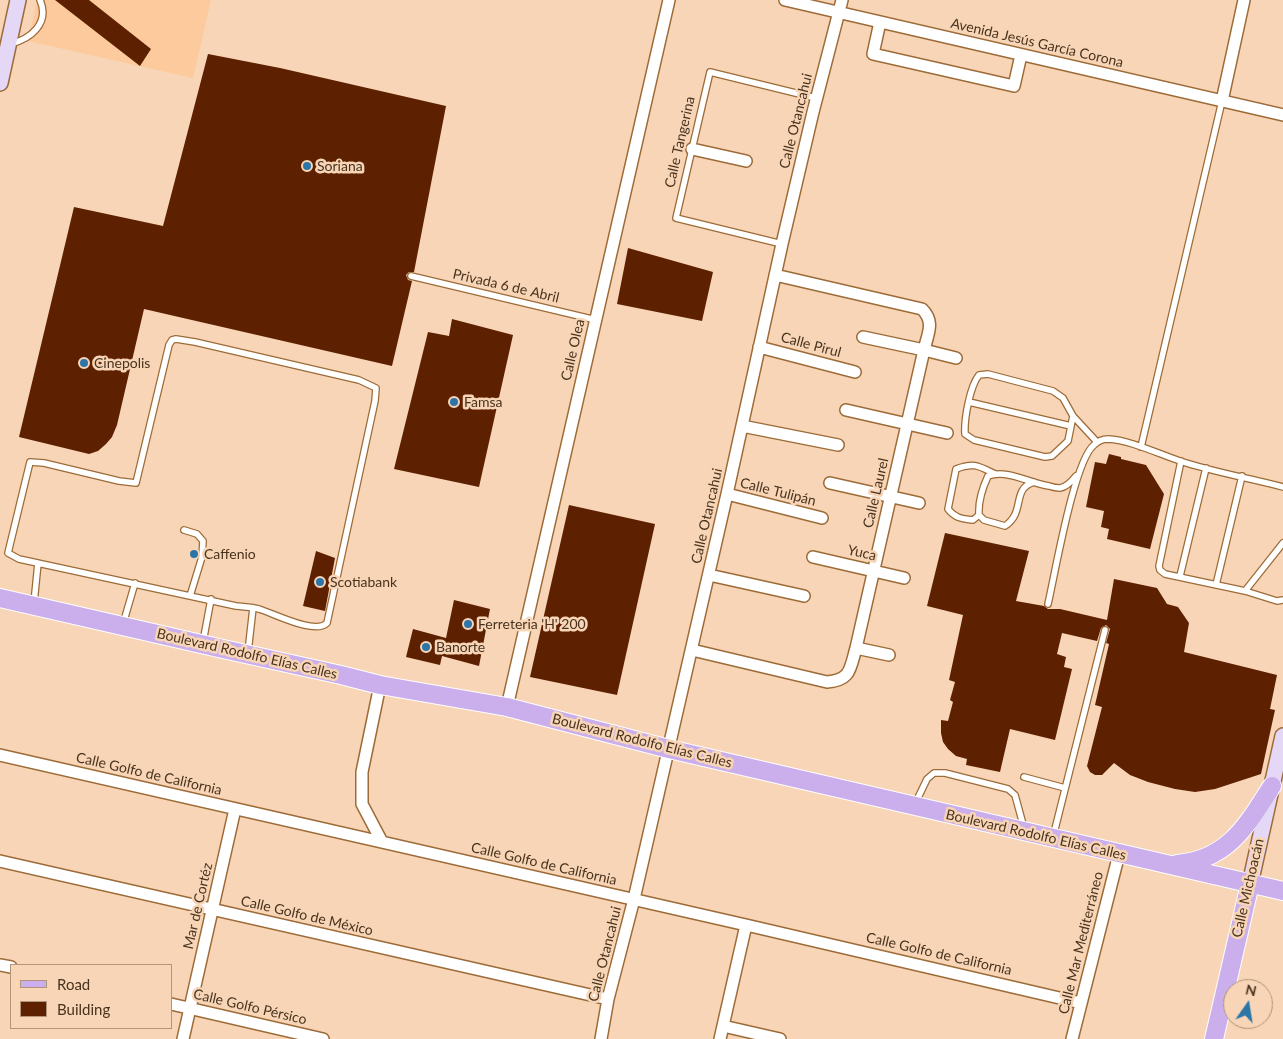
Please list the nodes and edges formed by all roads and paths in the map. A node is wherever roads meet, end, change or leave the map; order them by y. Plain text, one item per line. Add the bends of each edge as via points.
1 (18, 0) edge
2 (40, 0) edge
3 (669, 0) edge
4 (785, 0) edge
5 (842, 0) edge
6 (1244, 0) edge
7 (839, 12) junction
8 (880, 22) junction
9 (8, 44) junction
10 (1021, 54) junction
11 (0, 83) edge
12 (816, 98) junction
13 (1222, 101) junction
14 (1283, 115) edge
15 (692, 149) junction
16 (746, 161) dead end
17 (782, 244) junction
18 (775, 275) junction
19 (411, 276) dead end
20 (596, 320) junction
21 (863, 337) dead end
22 (759, 347) junction
23 (924, 350) junction
24 (956, 358) dead end
25 (855, 372) dead end
26 (969, 402) junction
27 (846, 410) dead end
28 (1073, 416) junction
29 (908, 423) junction
30 (742, 426) junction
31 (1071, 426) junction
32 (947, 433) dead end
33 (1098, 442) junction
34 (838, 445) dead end
35 (1141, 447) junction
36 (1181, 461) junction
37 (1206, 468) junction
38 (1079, 472) junction
39 (995, 474) junction
40 (1242, 476) junction
41 (1034, 482) junction
42 (830, 483) dead end
43 (1283, 487) edge
44 (728, 494) junction
45 (891, 496) junction
46 (919, 503) dead end
47 (979, 515) junction
48 (822, 518) dead end
49 (184, 530) dead end
50 (1283, 543) edge
51 (813, 557) dead end
52 (38, 563) junction
53 (873, 570) junction
54 (709, 575) junction
55 (1180, 576) junction
56 (904, 578) dead end
57 (135, 583) junction
58 (1216, 585) junction
59 (1245, 591) junction
60 (190, 596) junction
61 (804, 596) dead end
62 (0, 598) edge
63 (211, 600) junction
64 (1283, 600) edge
65 (1048, 604) dead end
66 (34, 605) junction
67 (253, 608) junction
68 (123, 626) junction
69 (1105, 630) dead end
70 (202, 644) junction
71 (856, 648) junction
72 (692, 650) junction
73 (248, 655) junction
74 (889, 655) dead end
75 (380, 685) junction
76 (508, 707) junction
77 (1283, 736) edge
78 (669, 749) junction
79 (0, 755) edge
80 (1277, 775) edge
81 (1024, 777) dead end
82 (1065, 788) junction
83 (914, 806) junction
84 (235, 809) junction
85 (1025, 832) junction
86 (1052, 839) junction
87 (382, 842) junction
88 (1119, 854) junction
89 (0, 862) edge
90 (1164, 864) junction
91 (1250, 884) junction
92 (1283, 892) edge
93 (634, 899) junction
94 (212, 910) junction
95 (746, 925) junction
96 (608, 999) junction
97 (1081, 1003) junction
98 (172, 1004) edge
99 (190, 1009) junction
100 (723, 1026) junction
101 (183, 1039) edge
102 (323, 1039) edge
103 (601, 1039) edge
104 (720, 1039) edge
105 (780, 1039) edge
106 (1072, 1039) edge
107 (1214, 1039) edge

1 - 9 main road
2 - 9 lane via 43,10 36,30 29,37
3 - 20 street, Calle Olea
4 - 7 street, Avenida Jesús García Corona
5 - 7 street, Calle Otancahui
6 - 13 street
7 - 8 street, Avenida Jesús García Corona
7 - 12 street, Calle Otancahui
8 - 10 street, Avenida Jesús García Corona
8 - 10 street via 873,54 1014,86
9 - 11 main road
10 - 13 street, Avenida Jesús García Corona
12 - 15 lane, Calle Tangerina via 710,72
12 - 17 street, Calle Otancahui
13 - 14 street, Avenida Jesús García Corona
13 - 35 lane
15 - 16 street
15 - 17 lane, Calle Tangerina via 676,218
17 - 18 street, Calle Otancahui
18 - 22 street, Calle Otancahui
18 - 23 street, Calle Laurel via 922,309 930,321
19 - 20 lane, Privada 6 de Abril
20 - 76 street, Calle Olea
21 - 23 street
22 - 25 street, Calle Pirul
22 - 30 street, Calle Otancahui
23 - 24 street
23 - 29 street, Calle Laurel
26 - 28 lane via 974,381 979,375 988,374 1053,391 1063,398
26 - 31 lane
26 - 31 lane via 964,425 966,434 974,440 1045,457 1052,456 1068,441
27 - 29 street
28 - 31 lane
28 - 33 lane
29 - 32 street
29 - 45 street, Calle Laurel
30 - 34 street
30 - 44 street, Calle Otancahui
33 - 35 lane via 1108,439
33 - 38 lane via 1088,452
35 - 36 lane
36 - 37 lane
36 - 55 lane via 1159,566 1162,572
37 - 40 lane
37 - 55 lane
38 - 41 lane via 1061,488
38 - 65 lane
39 - 41 lane
39 - 47 lane via 988,476 982,488
39 - 47 lane via 972,464 956,469 948,509 961,519 973,520
40 - 43 lane
40 - 58 lane
41 - 47 lane via 1022,490 1017,514 1005,526 984,520
42 - 45 street
44 - 48 street, Calle Tulipán
44 - 54 street, Calle Otancahui
45 - 46 street
45 - 53 street, Calle Laurel
49 - 60 lane via 196,534 203,541 202,557
50 - 59 lane
51 - 53 street, Yuca
52 - 57 lane
52 - 66 lane
52 - 67 lane via 18,559 8,553 29,462 136,483 168,345 172,340 195,342 368,383 377,390 327,622 318,628
53 - 56 street, Yuca
53 - 71 street, Calle Laurel
54 - 61 street
54 - 72 street, Calle Otancahui
55 - 58 lane
57 - 60 lane
57 - 68 lane
58 - 59 lane
59 - 64 lane
60 - 63 lane
62 - 66 main road, Boulevard Rodolfo Elías Calles
63 - 67 lane
63 - 70 lane
66 - 68 main road, Boulevard Rodolfo Elías Calles
67 - 73 lane
68 - 70 main road, Boulevard Rodolfo Elías Calles
69 - 82 lane
70 - 73 main road, Boulevard Rodolfo Elías Calles
71 - 72 street, Calle Laurel via 844,677 827,682
71 - 74 street
72 - 78 street, Calle Otancahui
73 - 75 main road, Boulevard Rodolfo Elías Calles
75 - 76 main road, Boulevard Rodolfo Elías Calles
75 - 87 street via 362,772 362,804
76 - 78 main road, Boulevard Rodolfo Elías Calles
77 - 80 main road, Calle Michoacán
78 - 83 main road, Boulevard Rodolfo Elías Calles
78 - 93 street, Calle Otancahui
79 - 84 street, Calle Golfo de California
80 - 90 main road via 1242,832 1222,849 1188,863
80 - 91 main road, Calle Michoacán
81 - 82 lane
82 - 86 lane
83 - 85 main road, Boulevard Rodolfo Elías Calles
83 - 85 lane via 927,779 934,774 945,773 1008,789 1015,795
84 - 87 street, Calle Golfo de California
84 - 94 street, Mar de Cortéz
85 - 86 main road, Boulevard Rodolfo Elías Calles
86 - 88 main road, Boulevard Rodolfo Elías Calles
87 - 93 street, Calle Golfo de California
88 - 90 main road, Boulevard Rodolfo Elías Calles
88 - 97 street, Calle Mar Mediterráneo
89 - 94 street, Calle Golfo de México
90 - 91 main road, Boulevard Rodolfo Elías Calles
91 - 92 main road, Boulevard Rodolfo Elías Calles
91 - 107 main road, Calle Michoacán
93 - 95 street, Calle Golfo de California
93 - 96 street, Calle Otancahui
94 - 96 street, Calle Golfo de México
94 - 99 street, Mar de Cortéz
95 - 97 street, Calle Golfo de California
95 - 100 street
96 - 103 street, Calle Otancahui
97 - 106 street, Calle Mar Mediterráneo
98 - 99 street, Calle Golfo Pérsico
99 - 101 street, Mar de Cortéz
99 - 102 street, Calle Golfo Pérsico
100 - 104 street
100 - 105 street

